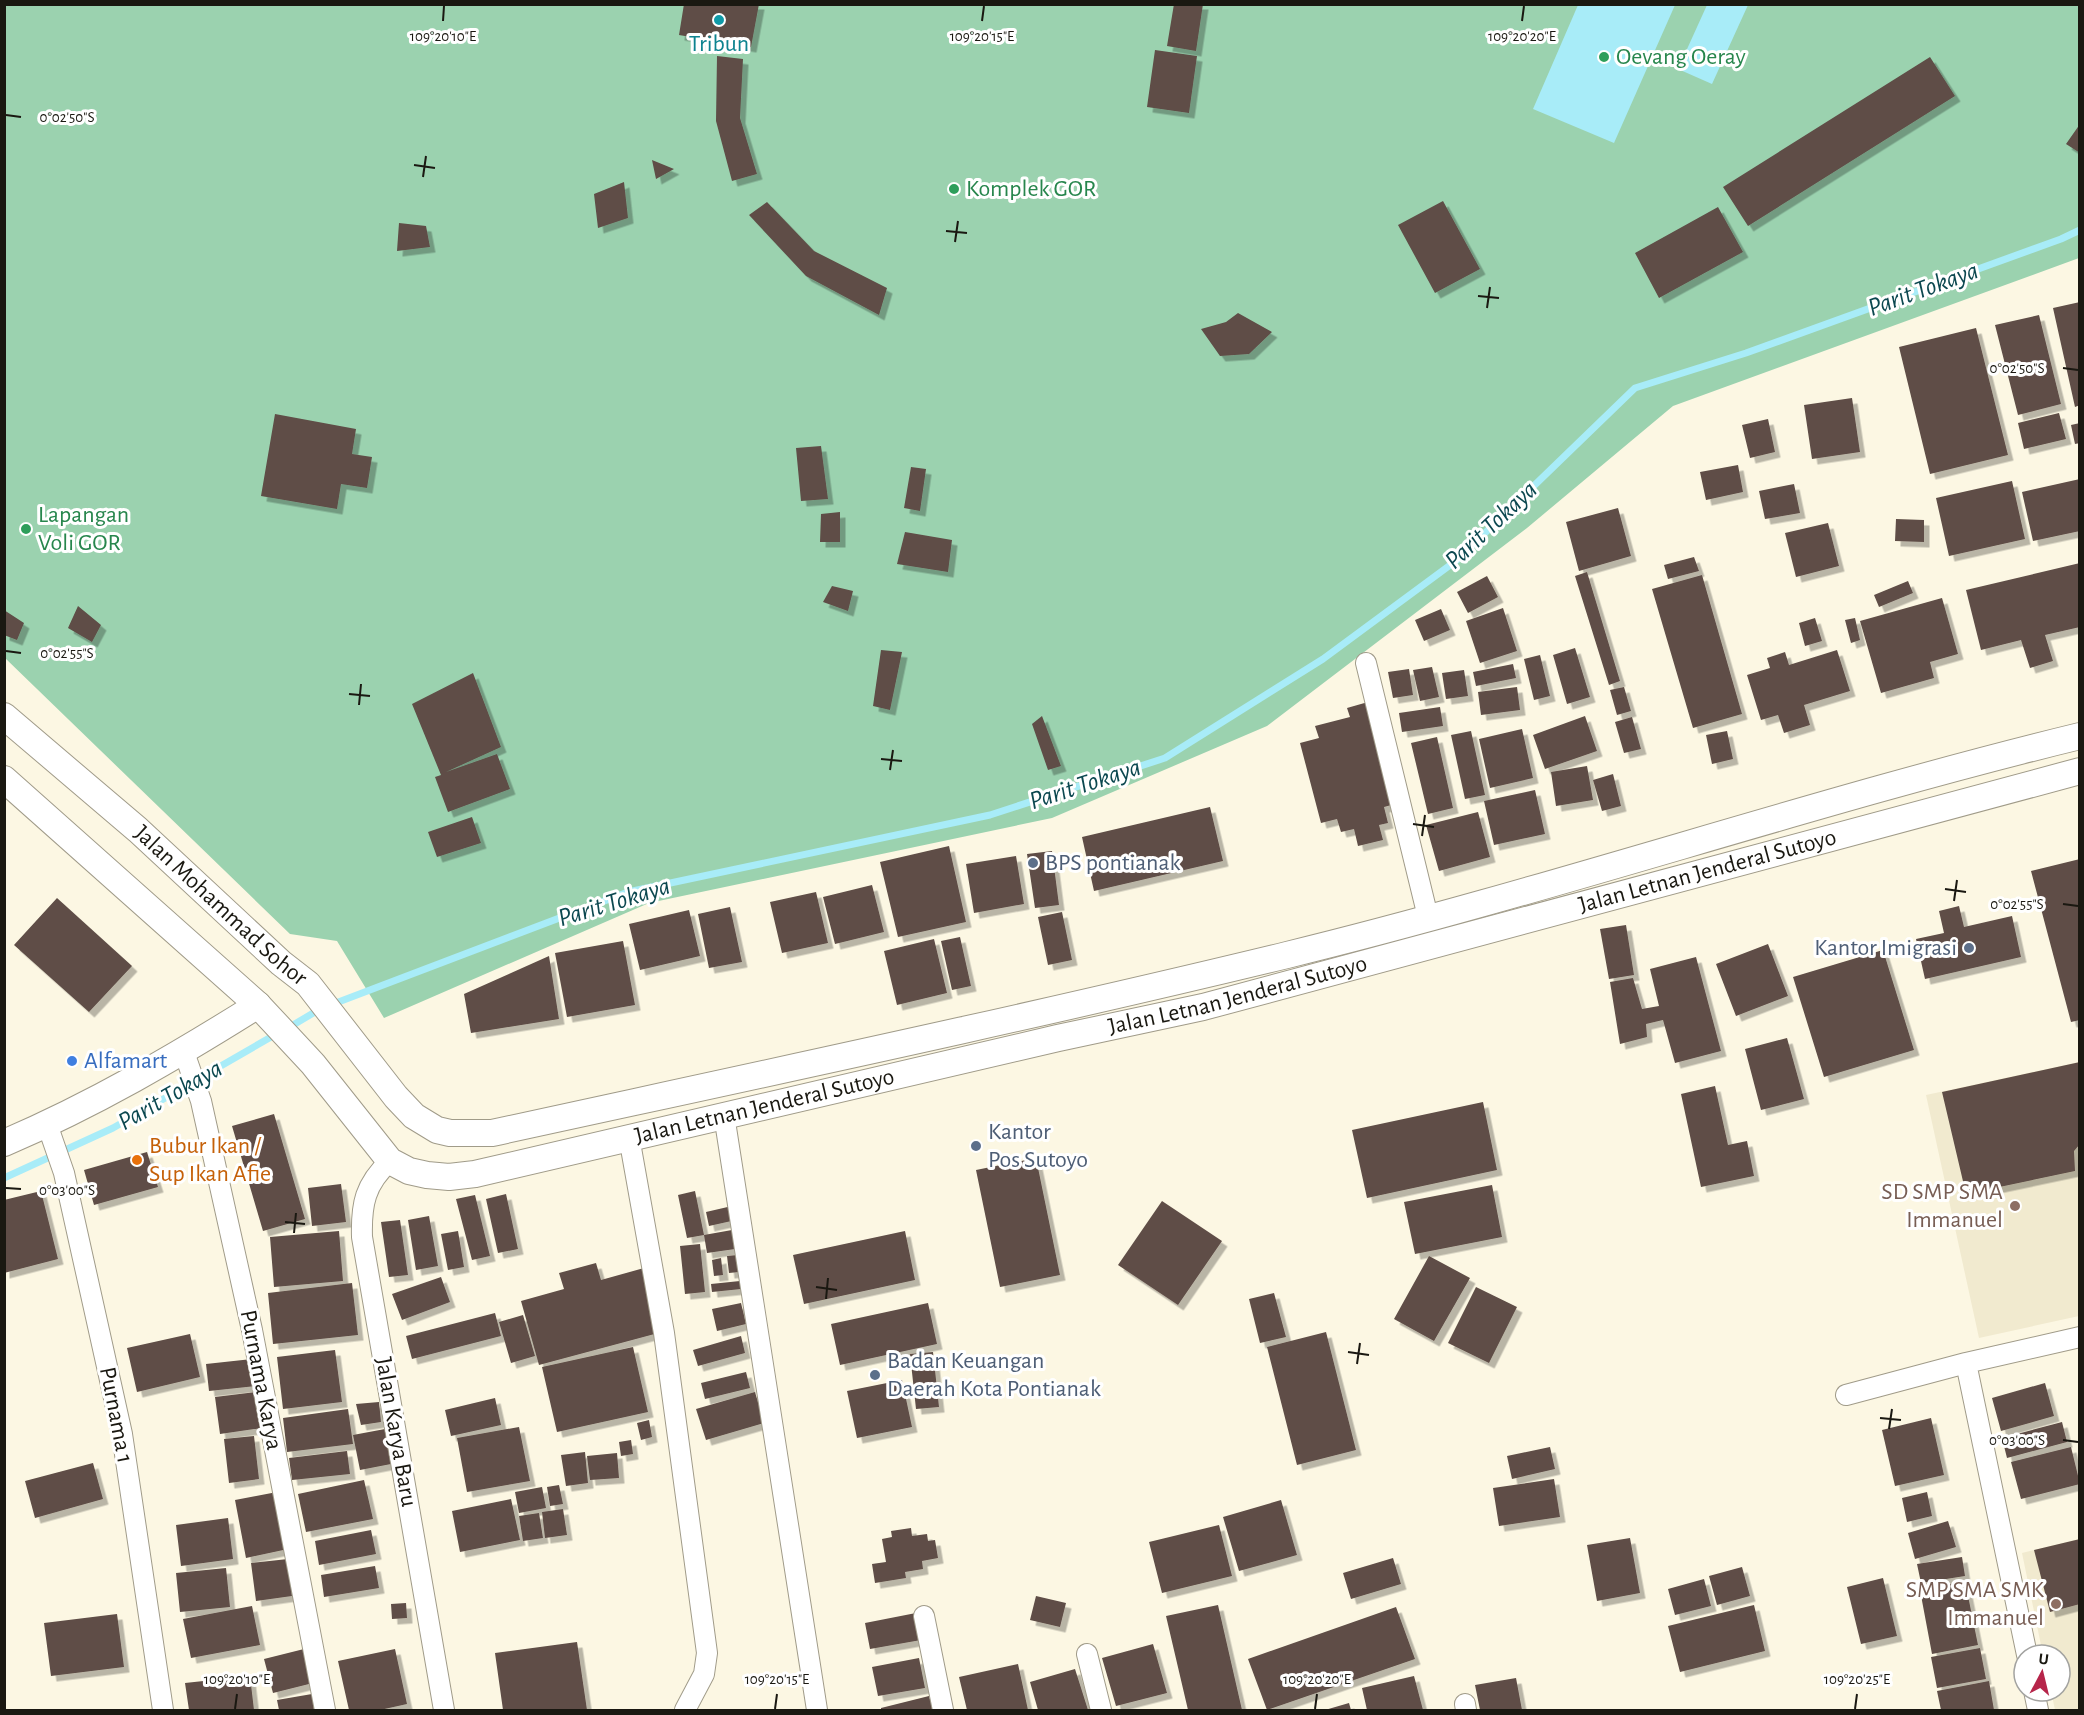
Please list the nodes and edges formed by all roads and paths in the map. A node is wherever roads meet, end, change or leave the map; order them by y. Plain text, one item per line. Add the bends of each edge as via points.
1 (1366, 663) dead end
2 (4, 716) edge
3 (2079, 736) edge
4 (2079, 771) edge
5 (4, 779) edge
6 (1428, 916) junction
7 (262, 1010) junction
8 (1050, 1012) junction
9 (1058, 1038) junction
10 (188, 1062) junction
11 (724, 1115) junction
12 (414, 1116) joint
13 (51, 1135) junction
14 (629, 1137) junction
15 (4, 1143) edge
16 (390, 1161) junction
17 (2079, 1337) edge
18 (1966, 1363) junction
19 (1846, 1395) dead end
20 (924, 1616) dead end
21 (2024, 1643) edge
22 (1088, 1654) dead end
23 (164, 1710) edge
24 (325, 1710) edge
25 (444, 1710) edge
26 (685, 1710) edge
27 (817, 1710) edge
28 (943, 1710) edge
29 (1101, 1710) edge

1 - 6 street
2 - 12 street, Jalan Mohammad Sohor via 138,830 308,984
3 - 6 street, Jalan Letnan Jenderal Sutoyo via 1841,798
4 - 9 street, Jalan Letnan Jenderal Sutoyo via 1203,1007
5 - 7 street, Jalan Mohammad Sohor
6 - 8 street, Jalan Letnan Jenderal Sutoyo via 1287,955
7 - 10 street
7 - 16 street, Jalan Mohammad Sohor via 313,1064
8 - 9 street
8 - 12 street, Jalan Letnan Jenderal Sutoyo via 492,1133 450,1133
9 - 11 street, Jalan Letnan Jenderal Sutoyo
10 - 13 street
10 - 24 street, Purnama Karya via 201,1101 252,1330
11 - 14 street, Jalan Letnan Jenderal Sutoyo
11 - 27 street
13 - 15 street
13 - 23 street, Purnama 1 via 64,1173 122,1434
14 - 16 street, Jalan Letnan Jenderal Sutoyo via 449,1177 409,1171
14 - 26 street via 664,1333 707,1653 705,1674
16 - 25 street, Jalan Karya Baru via 370,1182 363,1199 362,1237
17 - 18 street
18 - 19 street
18 - 21 street
20 - 28 street
22 - 29 street

